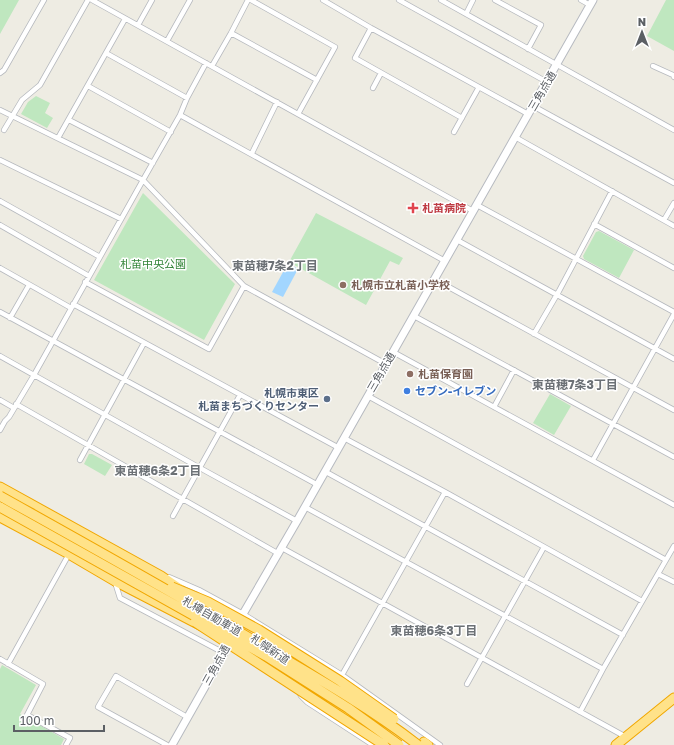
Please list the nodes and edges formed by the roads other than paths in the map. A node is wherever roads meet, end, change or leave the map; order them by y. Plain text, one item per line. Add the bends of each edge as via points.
1 (44, 0) edge
2 (88, 0) edge
3 (92, 0) edge
4 (152, 0) edge
5 (190, 0) edge
6 (248, 0) edge
7 (251, 0) edge
8 (323, 0) edge
9 (399, 0) edge
10 (441, 0) edge
11 (473, 0) edge
12 (495, 0) edge
13 (581, 0) edge
14 (591, 2) edge
15 (466, 14) junction
16 (125, 18) junction
17 (138, 25) junction
18 (371, 28) junction
19 (231, 33) junction
20 (167, 41) junction
21 (528, 49) junction
22 (106, 54) junction
23 (206, 63) junction
24 (557, 64) junction
25 (212, 66) junction
26 (653, 66) dead end
27 (0, 73) edge
28 (381, 74) junction
29 (674, 77) edge
30 (317, 80) junction
31 (547, 82) junction
32 (88, 86) junction
33 (479, 87) junction
34 (373, 88) dead end
35 (187, 98) junction
36 (277, 102) junction
37 (533, 106) junction
38 (0, 110) edge
39 (298, 114) junction
40 (528, 114) junction
41 (180, 115) junction
42 (12, 116) junction
43 (462, 118) junction
44 (69, 120) junction
45 (4, 130) dead end
46 (674, 130) edge
47 (170, 132) junction
48 (454, 132) dead end
49 (515, 137) junction
50 (58, 138) junction
51 (252, 153) junction
52 (0, 160) edge
53 (153, 163) junction
54 (143, 180) junction
55 (674, 183) edge
56 (612, 191) junction
57 (0, 201) edge
58 (674, 204) edge
59 (477, 205) junction
60 (473, 211) junction
61 (122, 219) junction
62 (664, 220) junction
63 (594, 224) junction
64 (0, 225) edge
65 (674, 226) edge
66 (457, 240) junction
67 (100, 256) junction
68 (576, 259) junction
69 (444, 261) junction
70 (0, 268) edge
71 (674, 268) edge
72 (89, 276) junction
73 (434, 279) junction
74 (85, 282) junction
75 (29, 285) junction
76 (244, 286) junction
77 (557, 294) junction
78 (72, 306) junction
79 (0, 312) edge
80 (674, 313) edge
81 (414, 316) junction
82 (10, 318) junction
83 (534, 334) junction
84 (53, 341) junction
85 (144, 343) junction
86 (656, 349) junction
87 (393, 352) junction
88 (0, 356) edge
89 (674, 358) edge
90 (386, 364) junction
91 (514, 370) junction
92 (34, 375) junction
93 (124, 380) junction
94 (633, 388) junction
95 (240, 395) junction
96 (368, 396) junction
97 (0, 400) edge
98 (15, 406) junction
99 (494, 407) junction
100 (674, 410) edge
101 (105, 415) junction
102 (614, 424) junction
103 (0, 430) edge
104 (220, 432) junction
105 (344, 438) junction
106 (88, 446) junction
107 (339, 448) junction
108 (674, 457) edge
109 (80, 460) dead end
110 (593, 460) junction
111 (200, 468) junction
112 (326, 472) junction
113 (318, 485) junction
114 (0, 487) edge
115 (445, 492) junction
116 (0, 496) edge
117 (183, 500) junction
118 (674, 505) edge
119 (0, 507) edge
120 (306, 507) junction
121 (173, 516) dead end
122 (0, 517) edge
123 (298, 521) junction
124 (426, 527) junction
125 (674, 546) edge
126 (544, 547) junction
127 (280, 551) junction
128 (68, 554) junction
129 (666, 560) junction
130 (133, 561) junction
131 (406, 562) junction
132 (658, 574) junction
133 (115, 582) junction
134 (136, 582) junction
135 (524, 582) junction
136 (674, 582) edge
137 (642, 601) junction
138 (382, 604) junction
139 (244, 614) junction
140 (505, 616) junction
141 (237, 627) junction
142 (623, 635) junction
143 (229, 641) junction
144 (224, 654) junction
145 (482, 658) junction
146 (0, 659) edge
147 (8, 664) junction
148 (603, 669) junction
149 (342, 675) junction
150 (292, 677) junction
151 (467, 684) dead end
152 (674, 698) edge
153 (580, 712) junction
154 (187, 717) junction
155 (626, 737) junction
156 (172, 744) edge
157 (423, 744) edge
158 (66, 745) edge
159 (373, 745) edge
160 (384, 745) edge
161 (388, 745) edge
162 (399, 745) edge
163 (412, 745) edge
164 (440, 745) edge
165 (616, 745) edge

1 - 27 street
2 - 42 street via 40,85 22,100
3 - 16 street
4 - 17 street
5 - 20 street
6 - 19 street
7 - 30 street via 335,47
8 - 18 street
9 - 31 street
10 - 15 street
11 - 15 street
12 - 21 street via 541,25
13 - 14 street
14 - 24 street, 三角点通
15 - 21 street
16 - 17 street
16 - 22 street
17 - 20 street
18 - 28 street via 354,58
18 - 33 street
19 - 25 street
19 - 30 street
20 - 23 street
21 - 24 street
22 - 32 street
22 - 35 street
23 - 25 street
23 - 35 street
24 - 31 street, 三角点通
24 - 46 street
25 - 36 street
26 - 29 street
28 - 34 street
28 - 43 street
30 - 39 street
31 - 37 street, 三角点通
32 - 44 street
32 - 47 street
33 - 40 street
33 - 43 street
35 - 41 street
36 - 39 street
36 - 51 street
37 - 40 street, 三角点通
37 - 55 street
38 - 42 street
39 - 60 street
40 - 49 street, 三角点通
41 - 47 street
41 - 51 street
42 - 45 street
42 - 50 street
43 - 48 street
44 - 50 street
44 - 53 street
47 - 53 street
49 - 56 street
49 - 59 street, 三角点通
50 - 54 street
51 - 69 street
52 - 61 street
53 - 54 street
54 - 61 street
54 - 76 street
56 - 62 street
56 - 63 street
57 - 67 street
58 - 62 street
59 - 60 street, 三角点通
59 - 68 street
60 - 66 street, 三角点通
61 - 67 street
62 - 65 street
63 - 68 street
63 - 71 street
64 - 72 street
66 - 69 street, 三角点通
66 - 77 street
67 - 72 street
68 - 77 street
68 - 80 street
69 - 73 street, 三角点通
70 - 75 street
72 - 74 street
73 - 81 street, 三角点通
73 - 83 street
74 - 76 street via 209,349
74 - 78 street
75 - 78 street
75 - 82 street
76 - 90 street
77 - 83 street
77 - 86 street
78 - 84 street
78 - 85 street
79 - 82 street
80 - 86 street
81 - 87 street, 三角点通
81 - 91 street
82 - 84 street
83 - 94 street
84 - 92 street
84 - 93 street
85 - 93 street
85 - 95 street
86 - 89 street
86 - 94 street
87 - 90 street, 三角点通
87 - 99 street
88 - 92 street
90 - 96 street, 三角点通
91 - 99 street
91 - 102 street
92 - 98 street
92 - 101 street
93 - 101 street
93 - 104 street
94 - 100 street
94 - 102 street
95 - 104 street
95 - 107 street
96 - 105 street, 三角点通
96 - 129 street
97 - 98 street
98 - 103 street
98 - 106 street
99 - 110 street
101 - 106 street
101 - 111 street
102 - 108 street
102 - 110 street
104 - 111 street
104 - 113 street
105 - 107 street, 三角点通
105 - 115 street
106 - 109 street
106 - 117 street
107 - 112 street, 三角点通
110 - 118 street
111 - 117 street
111 - 123 street
112 - 113 street, 三角点通
112 - 124 street
113 - 120 street, 三角点通
114 - 130 highway, 札幌新道
115 - 124 street
115 - 126 street
116 - 157 highway, 札樽自動車道, bridge via 231,626
117 - 121 street
117 - 127 street
119 - 134 highway, 札樽自動車道, bridge
120 - 123 street, 三角点通
120 - 131 street
122 - 128 highway, 札幌新道
123 - 127 street, 三角点通
124 - 131 street
124 - 135 street
125 - 129 street
126 - 135 street
126 - 137 street
127 - 138 street
127 - 139 street, 三角点通
128 - 133 highway, 札幌新道
128 - 147 street
129 - 132 street
130 - 139 street via 199,590
130 - 141 highway, 札幌新道 via 161,576
131 - 138 street
131 - 140 street
132 - 136 street
132 - 137 street
133 - 143 highway, 札幌新道
133 - 144 street via 120,598
134 - 160 highway, bridge
134 - 162 highway, 札樽自動車道, bridge via 266,656 348,708
135 - 140 street
135 - 142 street
137 - 142 street
138 - 145 street
138 - 149 street
139 - 141 street, 三角点通
139 - 149 street
140 - 145 street
140 - 148 street
141 - 143 street, 三角点通
141 - 163 highway, 札幌新道
142 - 148 street
143 - 144 street, 三角点通
143 - 150 highway, 札幌新道
144 - 154 street, 三角点通
145 - 151 street
145 - 153 street
146 - 147 street
147 - 158 street via 43,684 27,715 70,738
148 - 153 street
149 - 164 street
150 - 159 street via 301,696 307,702
150 - 161 highway, 札幌新道 via 321,695
152 - 155 highway
153 - 155 street
154 - 156 street, 三角点通
154 - 156 street via 116,676 98,706
155 - 165 highway

